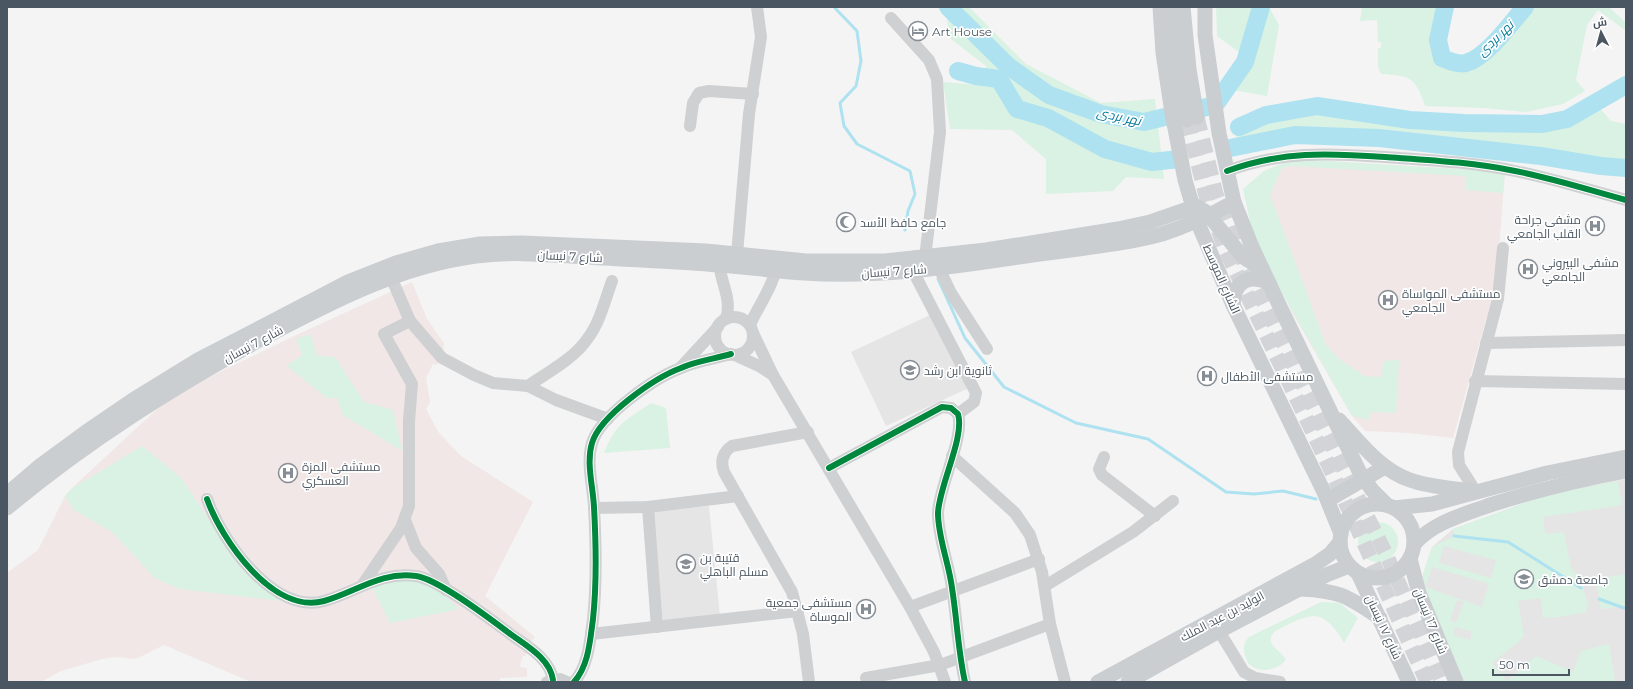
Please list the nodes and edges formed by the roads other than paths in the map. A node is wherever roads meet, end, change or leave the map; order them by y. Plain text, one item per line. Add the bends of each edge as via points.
1 (757, 7) edge
2 (1160, 7) edge
3 (1171, 7) edge
4 (1182, 7) edge
5 (1205, 7) edge
6 (891, 18) dead end
7 (752, 94) junction
8 (690, 126) dead end
9 (1227, 171) junction
10 (1626, 200) edge
11 (1234, 202) junction
12 (1192, 207) junction
13 (1203, 218) junction
14 (1503, 248) dead end
15 (737, 254) junction
16 (925, 258) junction
17 (719, 259) junction
18 (776, 265) junction
19 (939, 268) junction
20 (913, 271) junction
21 (1266, 276) junction
22 (391, 277) junction
23 (612, 281) dead end
24 (1233, 305) junction
25 (410, 321) junction
26 (722, 323) junction
27 (751, 329) junction
28 (1626, 340) edge
29 (1486, 343) junction
30 (987, 349) dead end
31 (733, 355) junction
32 (681, 368) junction
33 (773, 375) junction
34 (1476, 381) junction
35 (1626, 384) edge
36 (528, 386) junction
37 (1329, 409) junction
38 (958, 414) junction
39 (608, 419) junction
40 (808, 432) junction
41 (952, 456) junction
42 (1104, 457) dead end
43 (1626, 457) edge
44 (1385, 467) junction
45 (829, 468) junction
46 (1626, 471) edge
47 (1365, 480) junction
48 (1476, 492) junction
49 (7, 494) edge
50 (738, 496) junction
51 (207, 499) dead end
52 (1328, 500) junction
53 (1173, 501) dead end
54 (648, 507) junction
55 (1390, 507) junction
56 (7, 508) edge
57 (594, 508) junction
58 (1155, 516) junction
59 (405, 520) junction
60 (1341, 538) junction
61 (1414, 543) junction
62 (1039, 559) junction
63 (1410, 560) junction
64 (1354, 570) junction
65 (363, 584) junction
66 (1045, 586) junction
67 (1301, 589) junction
68 (446, 590) junction
69 (953, 590) junction
70 (910, 607) junction
71 (798, 611) junction
72 (1380, 618) junction
73 (1050, 624) junction
74 (657, 627) junction
75 (1219, 631) junction
76 (591, 634) junction
77 (959, 658) junction
78 (940, 665) junction
79 (866, 678) dead end
80 (550, 681) edge
81 (965, 681) edge
82 (1130, 681) edge
83 (567, 682) edge
84 (574, 682) edge
85 (809, 682) edge
86 (945, 682) edge
87 (1065, 682) edge
88 (1098, 682) edge
89 (1280, 682) edge
90 (1409, 682) edge
91 (1456, 682) edge

1 - 7 street via 761,37
2 - 12 main road, الشارع الموسط via 1163,53 1172,113
3 - 4 main road via 1178,71 1192,118
5 - 9 main road via 1205,35
6 - 16 street via 929,60 936,79 940,132
7 - 8 street via 710,91 699,93 693,103
7 - 15 street
9 - 10 street via 1257,161 1307,154 1420,159 1515,171
9 - 11 main road
11 - 13 main road, شارع 7 نيسان
11 - 21 main road
12 - 13 main road, الشارع الموسط
12 - 16 main road, شارع 7 نيسان via 1164,218 1129,227
13 - 19 main road, شارع 7 نيسان via 1166,232 1137,239
13 - 21 main road
13 - 24 main road, الشارع الموسط
14 - 29 street via 1499,292
15 - 17 main road, شارع 7 نيسان
15 - 18 main road, شارع 7 نيسان
16 - 18 main road, شارع 7 نيسان
17 - 18 main road, شارع 7 نيسان
17 - 22 main road, شارع 7 نيسان via 500,254 440,262
17 - 26 street via 729,303
17 - 49 main road, شارع 7 نيسان via 501,243 459,247 396,263 348,282 198,360 86,432
18 - 20 main road, شارع 7 نيسان via 840,274
18 - 27 street
19 - 20 main road, شارع 7 نيسان
19 - 30 street via 951,293
20 - 38 street via 976,392 974,402
21 - 24 main road via 1244,281 1235,292
21 - 37 main road
22 - 25 street
22 - 56 main road, شارع 7 نيسان via 353,292 204,370 92,442
23 - 36 street via 589,338 574,354
24 - 52 main road, الشارع الموسط
25 - 36 street via 442,358 493,383
25 - 59 street via 384,334 412,384 408,421 409,499
26 - 27 street via 739,318
26 - 31 street via 716,333 717,344 720,349
26 - 32 street
27 - 31 street via 749,348
27 - 33 street
28 - 29 street
29 - 34 street
31 - 32 street
31 - 33 street
32 - 39 street via 640,392
33 - 40 street
34 - 35 street
34 - 48 street via 1457,456 1459,465
36 - 39 street via 556,400
37 - 44 main road
37 - 47 main road
38 - 41 street via 959,424
38 - 45 street via 951,408 942,407
39 - 57 street via 596,434 590,452
40 - 45 street
40 - 50 street via 736,444 729,448 723,455 722,468
41 - 62 street via 1015,513 1030,535
41 - 69 street via 938,513
42 - 58 street via 1099,469 1100,474
43 - 48 main road via 1547,473
44 - 47 main road
44 - 48 main road via 1418,483
45 - 70 street
46 - 61 main road via 1540,490 1451,519 1430,529
47 - 52 main road
47 - 55 main road
48 - 55 main road via 1432,504
50 - 54 street
50 - 71 street via 788,582
51 - 65 street via 216,520 241,559 265,583 289,597 302,602 317,602
52 - 60 main road, الشارع الموسط
53 - 58 street
54 - 57 street
54 - 74 street
55 - 60 main road via 1370,505 1361,508 1348,518
55 - 61 main road via 1407,519 1414,535
57 - 76 street via 595,587
58 - 66 street via 1095,557
59 - 65 street
59 - 68 street via 416,548 439,574
60 - 64 main road via 1343,555
60 - 88 main road, الوليد بن عبد الملك via 1330,554 1317,563
61 - 63 main road
62 - 66 street
62 - 69 street
63 - 64 main road via 1398,572 1387,577 1374,578
63 - 91 main road, شارع 17 نيسان via 1419,593
64 - 67 main road, الوليد بن عبد الملك via 1326,574
64 - 72 main road, شارع ١٧ نيسان
65 - 68 street via 384,577 406,575 426,578
66 - 73 street
67 - 72 main road via 1328,590 1345,595
67 - 75 main road, الوليد بن عبد الملك
68 - 80 street via 478,610 543,659 551,669
69 - 70 street
69 - 77 street
70 - 78 street
71 - 74 street
71 - 85 street
72 - 90 main road, شارع ١٧ نيسان
73 - 77 street
73 - 87 street
74 - 76 street
75 - 82 main road, الوليد بن عبد الملك
75 - 89 street via 1244,672 1255,678
76 - 84 street via 585,663
77 - 78 street
77 - 81 street
78 - 79 street
78 - 86 street
80 - 83 street

